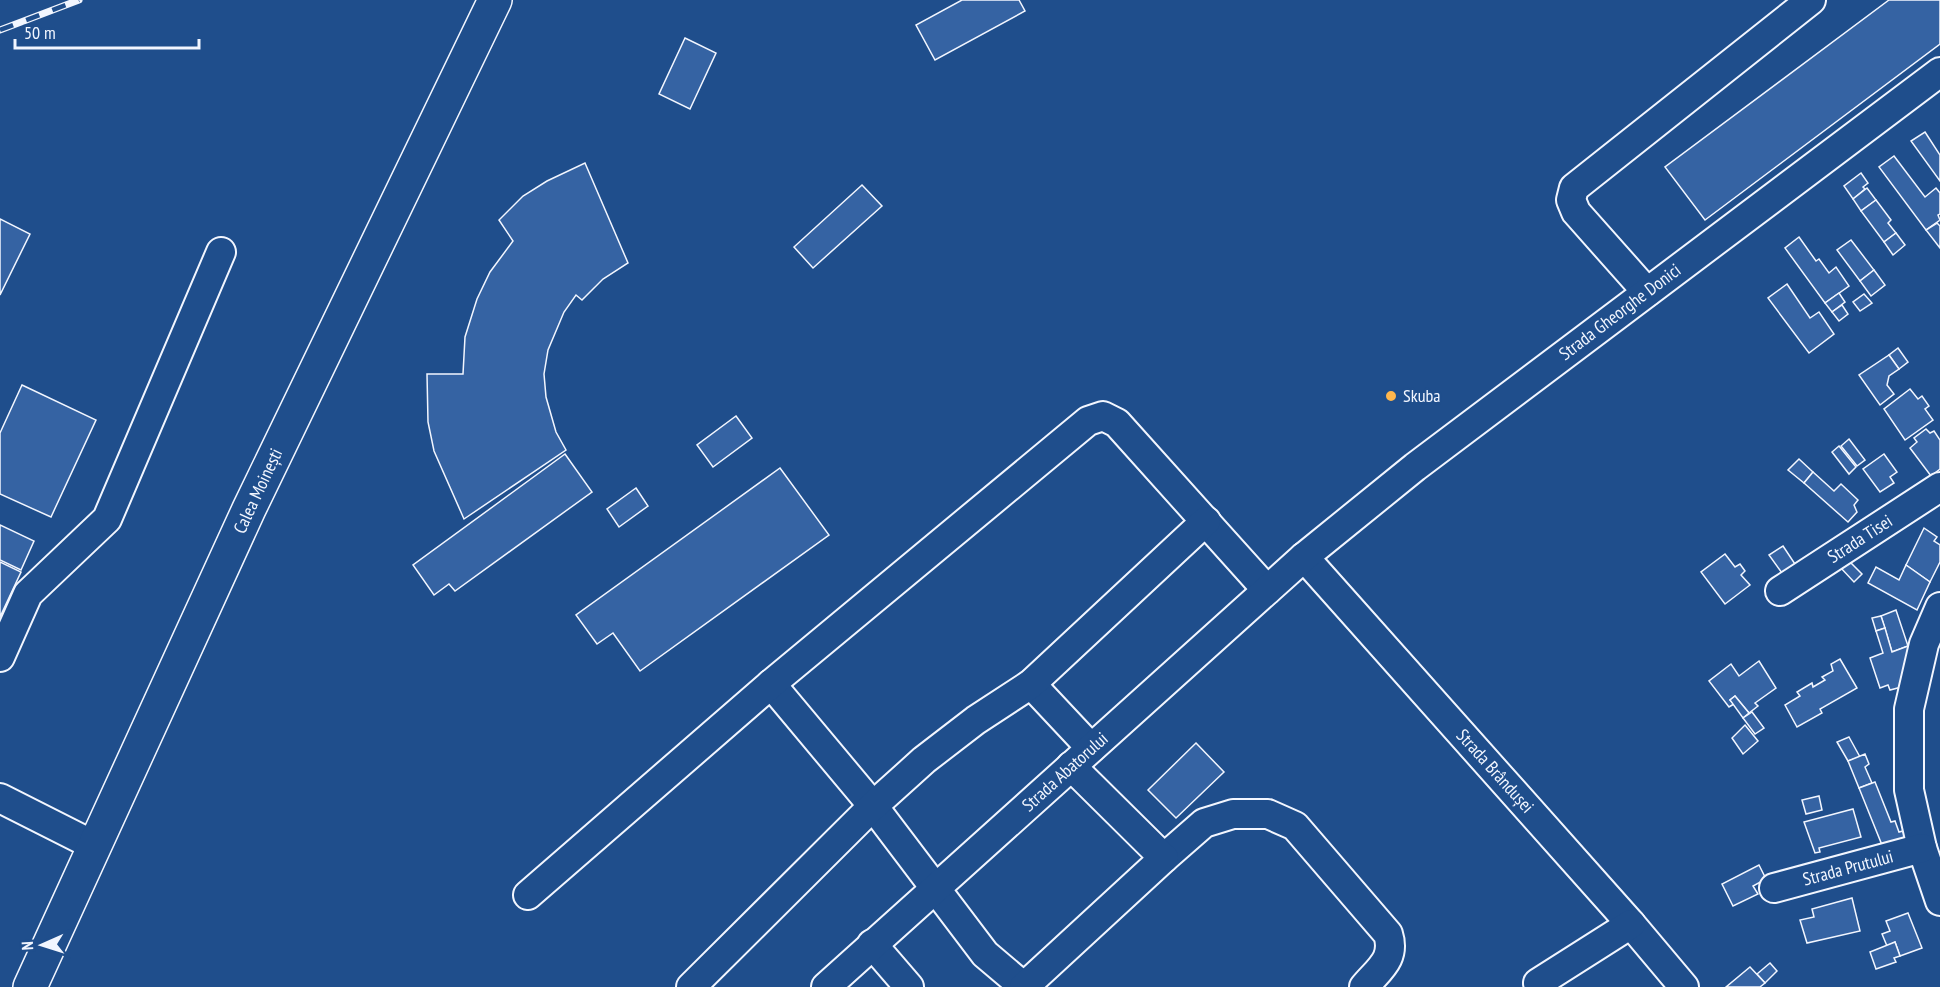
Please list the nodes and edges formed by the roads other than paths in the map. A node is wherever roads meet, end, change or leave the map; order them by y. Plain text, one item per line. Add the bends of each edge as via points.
1 (495, 0) edge
2 (1812, 0) edge
3 (1940, 72) edge
4 (221, 252) dead end
5 (1647, 292) junction
6 (1940, 487) edge
7 (1206, 521) junction
8 (1304, 557) junction
9 (1267, 590) junction
10 (1780, 591) dead end
11 (1940, 608) edge
12 (0, 657) edge
13 (771, 684) junction
14 (1031, 684) junction
15 (1081, 757) junction
16 (0, 798) edge
17 (873, 806) junction
18 (95, 846) junction
19 (1922, 848) junction
20 (1164, 858) junction
21 (1774, 888) dead end
22 (935, 889) junction
23 (528, 894) dead end
24 (1940, 901) edge
25 (1630, 924) junction
26 (872, 944) junction
27 (1538, 983) dead end
28 (30, 987) edge
29 (691, 987) edge
30 (826, 987) edge
31 (909, 987) edge
32 (1024, 987) edge
33 (1364, 987) edge
34 (1684, 987) edge

1 - 18 main road, Calea Moinești via 301,400
2 - 5 street via 1574,188 1571,201 1576,212
3 - 5 street, Strada Gheorghe Donici
4 - 12 street via 106,519 28,594
5 - 8 street, Strada Gheorghe Donici via 1415,467
6 - 10 street, Strada Tisei
7 - 9 street
7 - 13 street via 1117,423 1103,416 1088,421
7 - 14 street
8 - 9 street, Strada Abatorului
8 - 25 street, Strada Brândușei
9 - 15 street, Strada Abatorului
11 - 19 street via 1924,644 1908,709 1910,790
13 - 17 street
13 - 23 street
14 - 15 street
14 - 17 street via 941,746
15 - 20 street
15 - 22 street, Strada Abatorului
16 - 18 street
17 - 22 street
17 - 29 street
18 - 28 main road, Calea Moinești
19 - 21 street, Strada Prutului
19 - 24 street
20 - 32 street
20 - 33 street via 1204,823 1233,814 1268,814 1294,826 1388,934 1390,956
22 - 26 street, Strada Abatorului
22 - 32 street via 985,954
25 - 27 street
25 - 34 street, Strada Brândușei
26 - 30 street, Strada Abatorului
26 - 31 street

